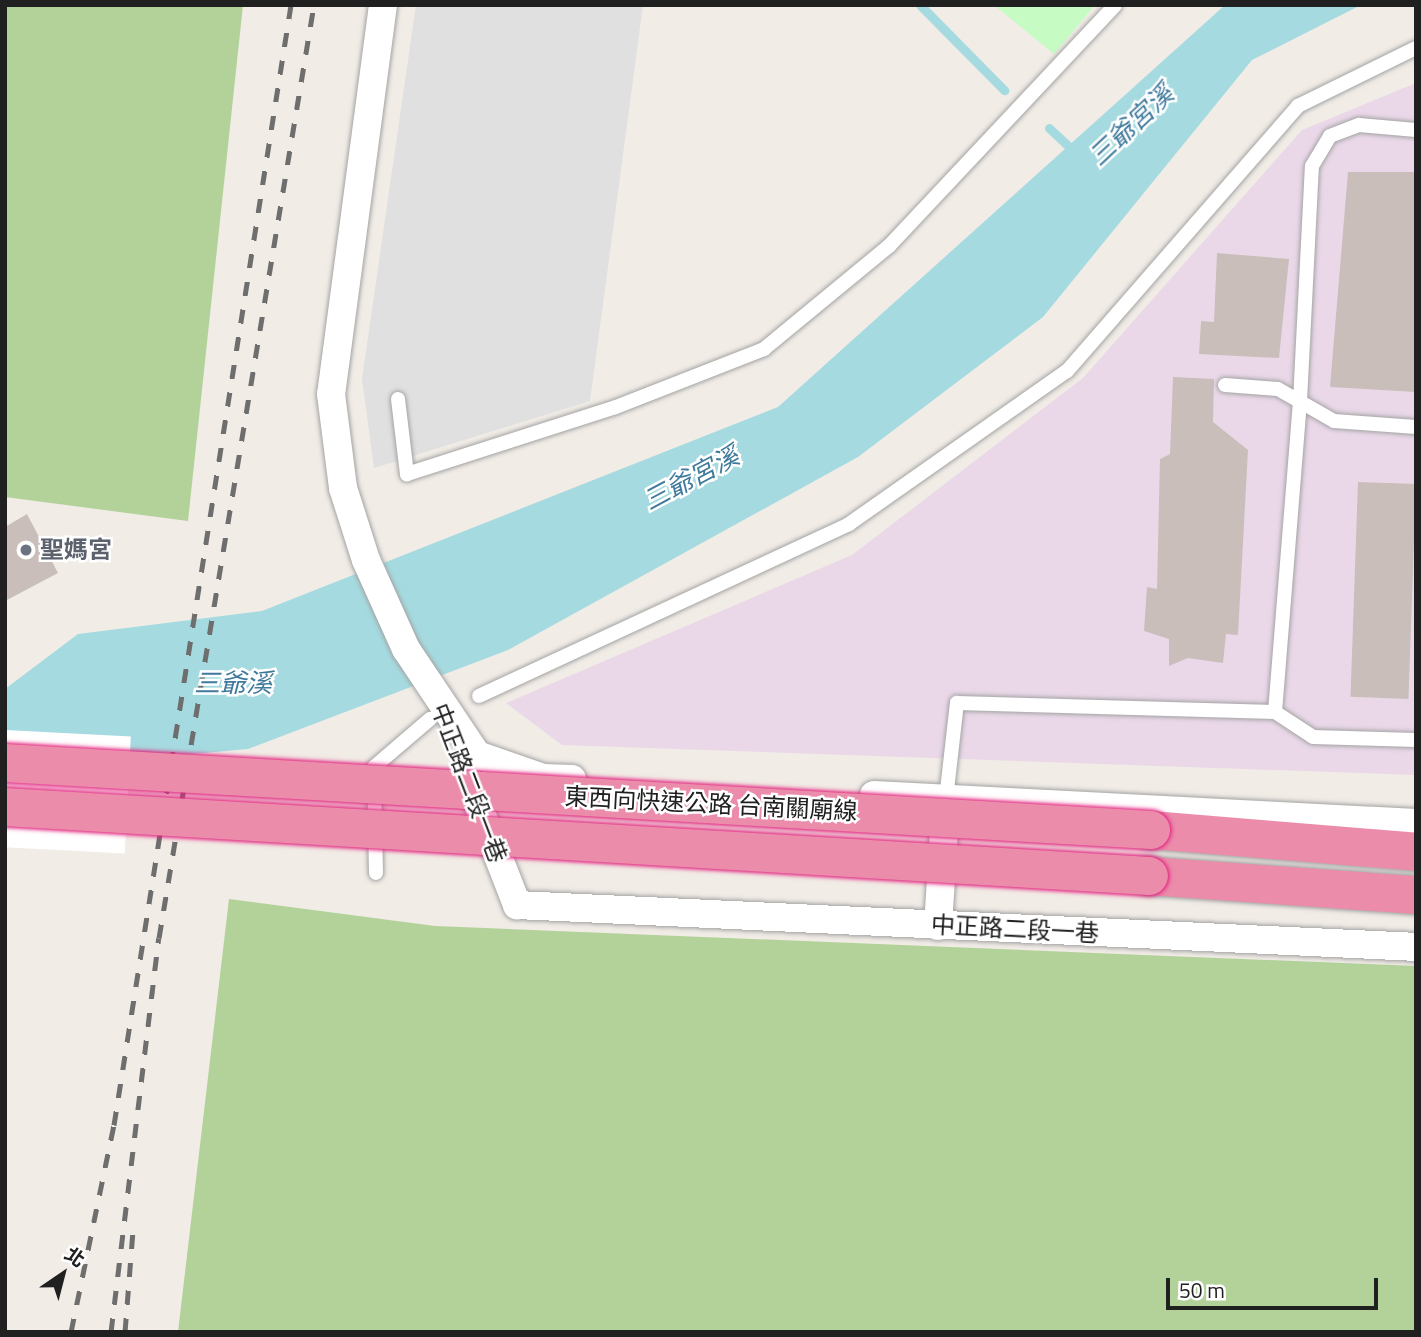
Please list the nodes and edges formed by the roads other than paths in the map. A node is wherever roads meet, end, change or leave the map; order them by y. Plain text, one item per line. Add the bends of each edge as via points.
1 (383, 5) edge
2 (1115, 5) edge
3 (1416, 48) edge
4 (1416, 130) edge
5 (1225, 385) dead end
6 (398, 399) dead end
7 (1300, 401) junction
8 (1416, 427) edge
9 (479, 696) dead end
10 (432, 706) junction
11 (1275, 712) junction
12 (1416, 740) edge
13 (5, 763) edge
14 (946, 799) junction
15 (5, 807) edge
16 (1416, 823) edge
17 (1416, 852) edge
18 (376, 873) dead end
19 (1416, 895) edge
20 (938, 926) junction
21 (1416, 947) edge

1 - 10 street via 331,394 343,488 366,560
2 - 6 lane via 889,246 764,349 617,407 407,474
3 - 9 lane via 1298,106 1067,371 849,524
4 - 7 lane via 1359,125 1330,136 1312,166
5 - 7 lane via 1278,388
7 - 8 lane via 1334,421
7 - 11 lane
10 - 14 street, 中正路二段一巷 via 477,755 543,778
10 - 18 lane via 374,767
10 - 20 street, 中正路二段一巷 via 517,905
11 - 12 lane via 1313,737
11 - 14 lane via 957,703
13 - 17 highway, 東西向快速公路 台南關廟線, bridge via 1151,831
14 - 16 street, 中正路二段一巷
14 - 20 street
15 - 19 highway, 東西向快速公路 台南關廟線, bridge
20 - 21 street, 中正路二段一巷

